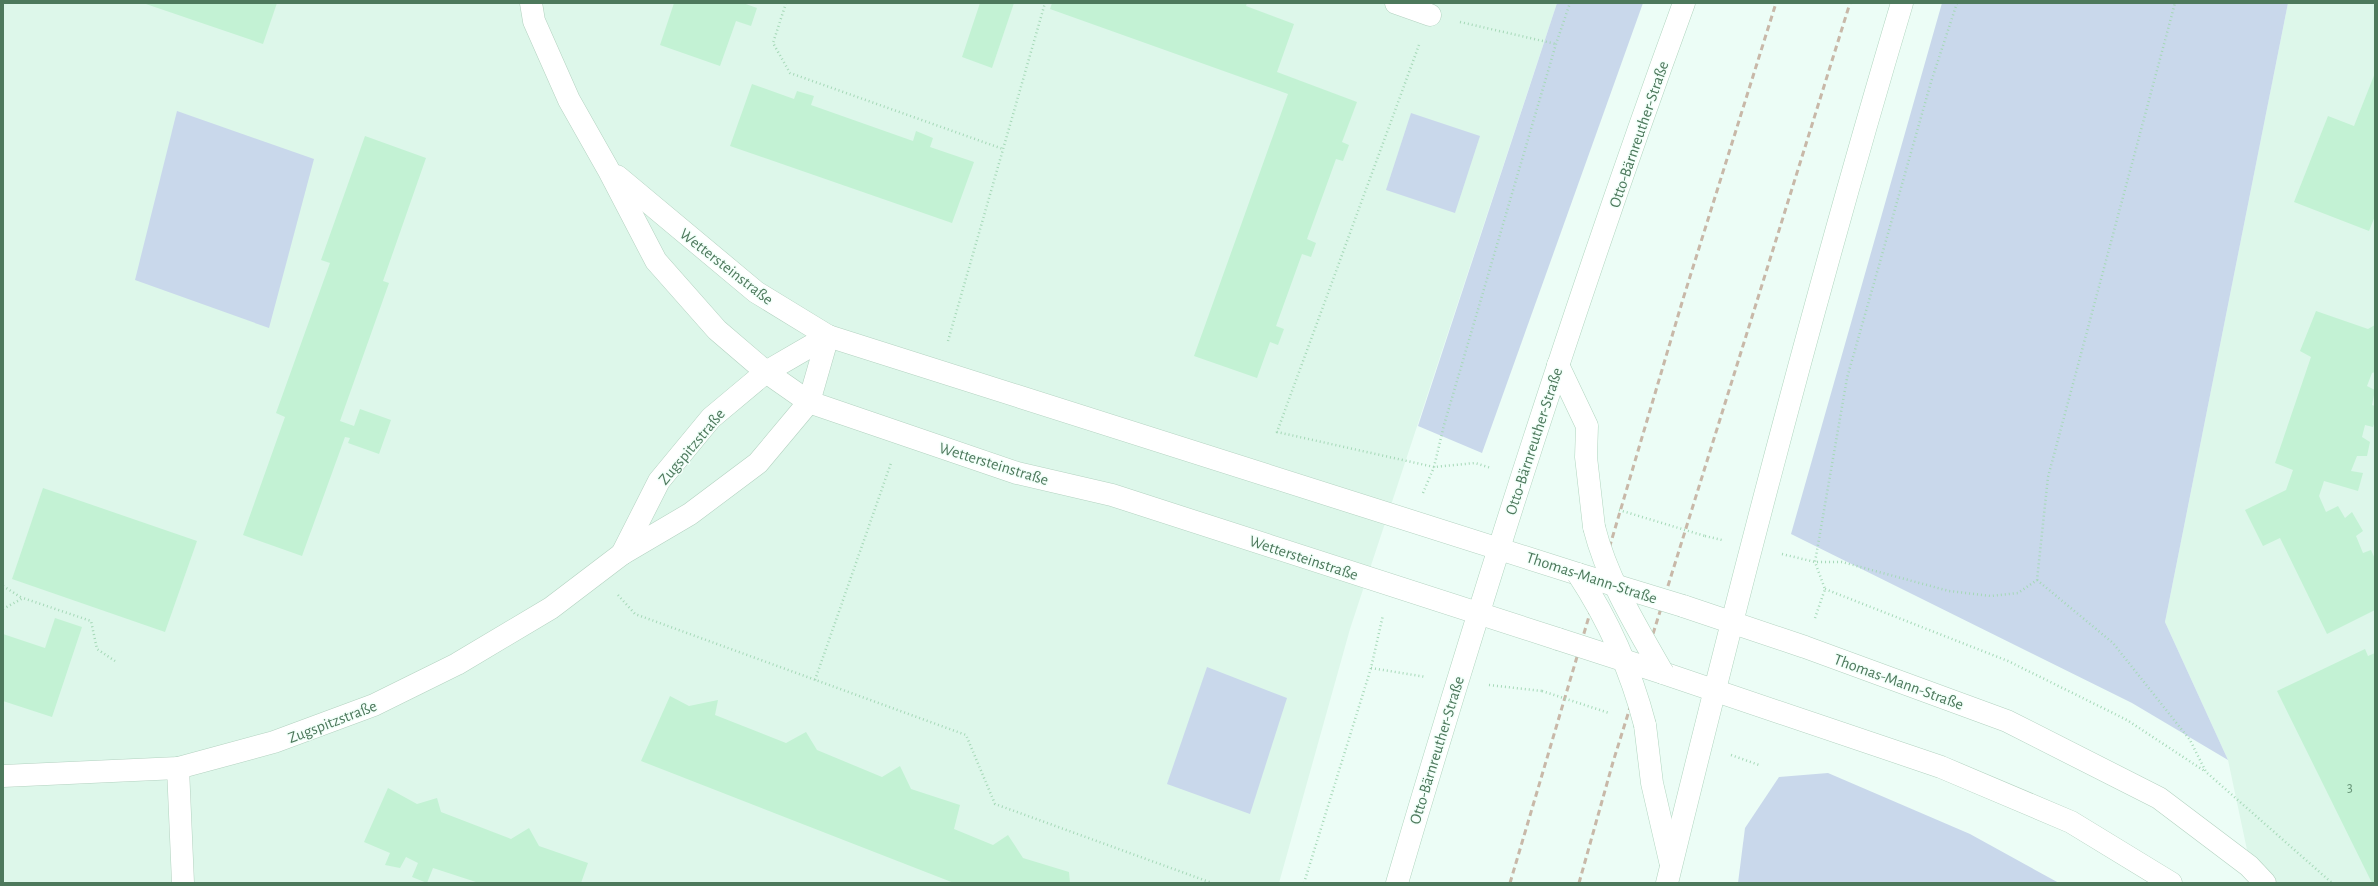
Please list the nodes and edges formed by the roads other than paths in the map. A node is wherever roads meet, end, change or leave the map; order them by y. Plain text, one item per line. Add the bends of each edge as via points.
1 (531, 3) edge
2 (1396, 3) edge
3 (1684, 3) edge
4 (1902, 3) edge
5 (1430, 15) road end
6 (608, 169) junction
7 (828, 336) junction
8 (1558, 365) junction
9 (766, 372) junction
10 (809, 402) junction
11 (1498, 547) junction
12 (622, 554) junction
13 (1578, 574) junction
14 (1615, 585) junction
15 (1478, 614) junction
16 (1731, 622) junction
17 (1624, 659) junction
18 (1663, 673) junction
19 (1715, 690) junction
20 (178, 768) junction
21 (3, 776) edge
22 (1669, 874) edge
23 (182, 883) edge
24 (1397, 883) edge
25 (2171, 883) edge
26 (2265, 883) edge

1 - 6 street, Wettersteinstraße via 534,21 569,100
2 - 5 street
3 - 8 street, Otto-Bärnreuther-Straße
4 - 16 street via 1811,316
6 - 7 street, Wettersteinstraße via 756,292
6 - 9 street, Wettersteinstraße via 656,261 717,330
7 - 9 street, Zugspitzstraße
7 - 10 street, Zugspitzstraße
7 - 11 street, Wettersteinstraße
8 - 11 street, Otto-Bärnreuther-Straße
8 - 14 street, bridge via 1587,426 1586,457 1594,527 1598,546
9 - 10 street, Wettersteinstraße
9 - 12 street, Zugspitzstraße via 711,418 659,481
10 - 12 street, Zugspitzstraße via 758,464 690,514
10 - 15 street, Wettersteinstraße via 1017,473 1112,495
11 - 13 street, Thomas-Mann-Straße
11 - 15 street, Otto-Bärnreuther-Straße
12 - 20 street, Zugspitzstraße via 550,608 458,664 374,705 274,742
13 - 14 street, Thomas-Mann-Straße, bridge
13 - 17 street, bridge via 1591,593
14 - 16 street, Thomas-Mann-Straße, bridge
14 - 18 street, bridge
15 - 17 street, bridge
15 - 24 street, Otto-Bärnreuther-Straße
16 - 19 street
16 - 26 street, Thomas-Mann-Straße via 2007,721 2159,798 2249,866
17 - 18 street, bridge
17 - 22 street, bridge via 1645,725 1652,783
18 - 19 street
19 - 22 street
19 - 25 street via 1940,767 2064,819
20 - 21 street, Zugspitzstraße
20 - 23 street

